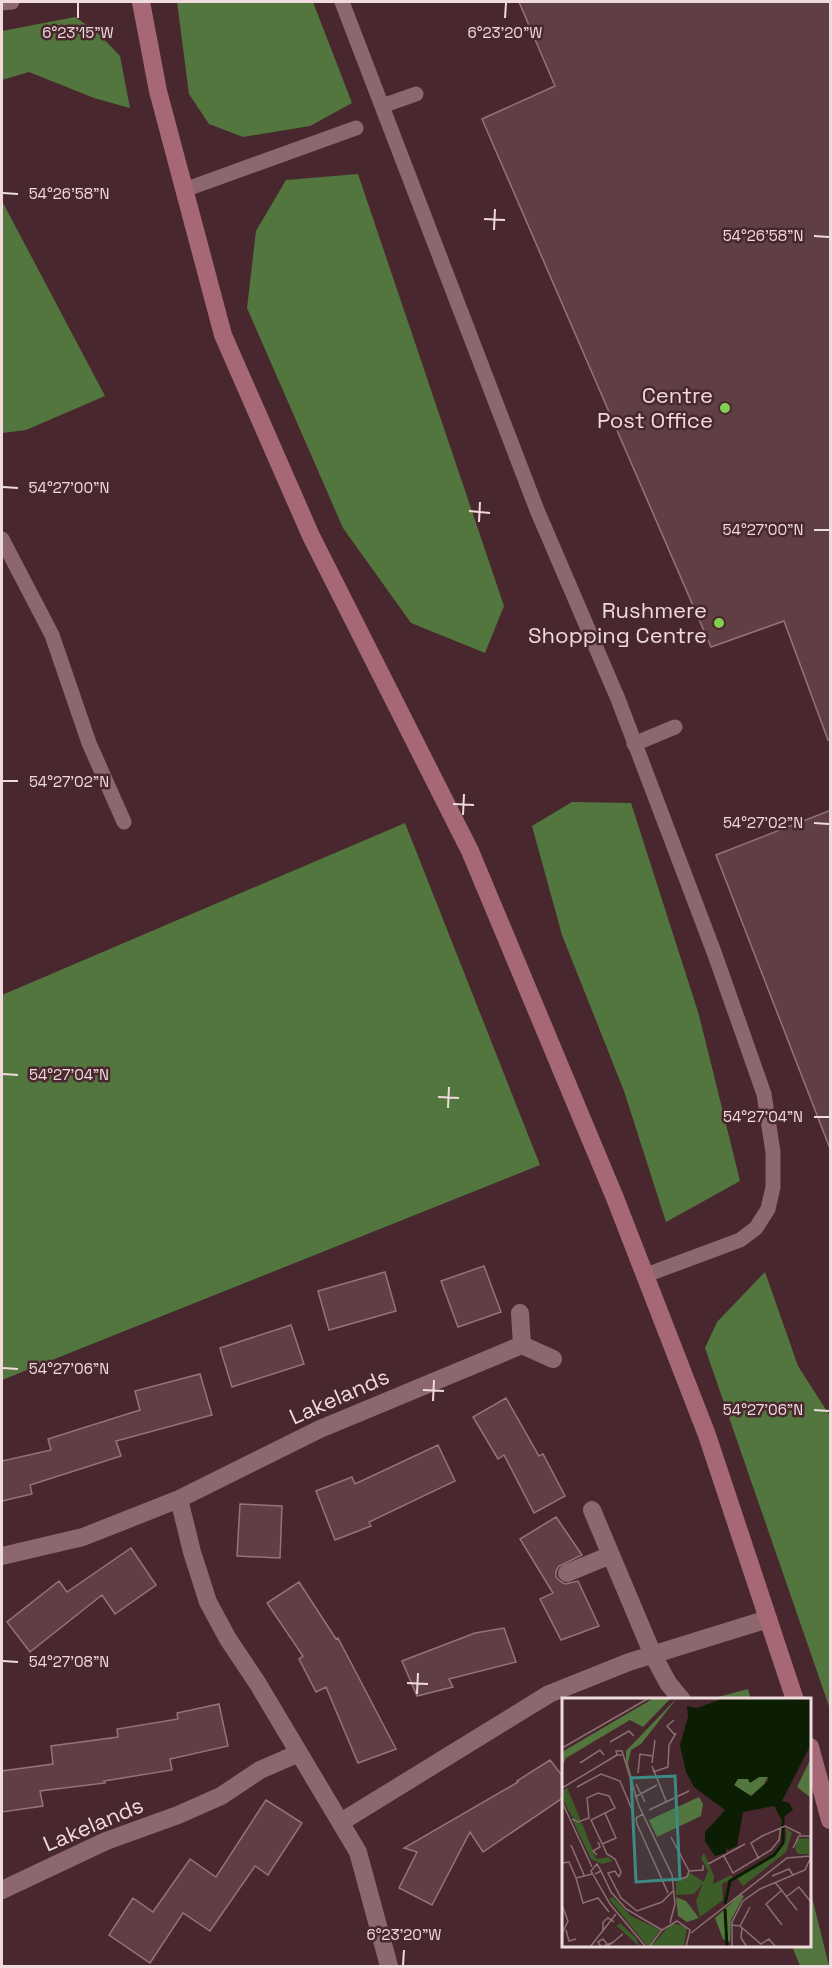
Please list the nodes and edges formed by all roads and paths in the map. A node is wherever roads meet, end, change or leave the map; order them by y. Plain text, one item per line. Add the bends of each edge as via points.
1 (12, 2) edge
2 (141, 2) edge
3 (342, 2) edge
4 (2, 3) edge
5 (416, 94) dead end
6 (382, 106) junction
7 (356, 128) dead end
8 (184, 190) junction
9 (2, 539) edge
10 (675, 727) dead end
11 (634, 744) junction
12 (124, 822) dead end
13 (646, 1275) junction
14 (520, 1313) dead end
15 (522, 1345) junction
16 (553, 1359) dead end
17 (179, 1499) junction
18 (592, 1510) dead end
19 (611, 1555) junction
20 (2, 1556) edge
21 (567, 1574) dead end
22 (768, 1619) junction
23 (653, 1655) junction
24 (680, 1698) edge
25 (794, 1698) edge
26 (811, 1751) edge
27 (298, 1753) junction
28 (831, 1821) edge
29 (341, 1822) junction
30 (2, 1890) edge
31 (389, 1966) edge

1 - 4 lane
2 - 8 street via 158,91
3 - 6 lane
5 - 6 lane
6 - 11 lane via 537,510
7 - 8 lane
8 - 13 street via 228,346 310,536 470,851
9 - 12 lane via 52,635 89,743
10 - 11 lane
11 - 13 lane via 764,1094 773,1152 773,1187 768,1209 756,1228 740,1240
13 - 22 street via 706,1435
14 - 15 street
15 - 16 street
15 - 17 street, Lakelands via 320,1429
17 - 20 street, Lakelands via 83,1537
17 - 27 street via 208,1602
18 - 19 street
19 - 21 street
19 - 23 street
22 - 23 street
22 - 25 street
23 - 24 street
23 - 29 street via 549,1694
26 - 28 street
27 - 29 street
27 - 30 street, Lakelands via 260,1770 221,1796 106,1841
29 - 31 street via 358,1852

